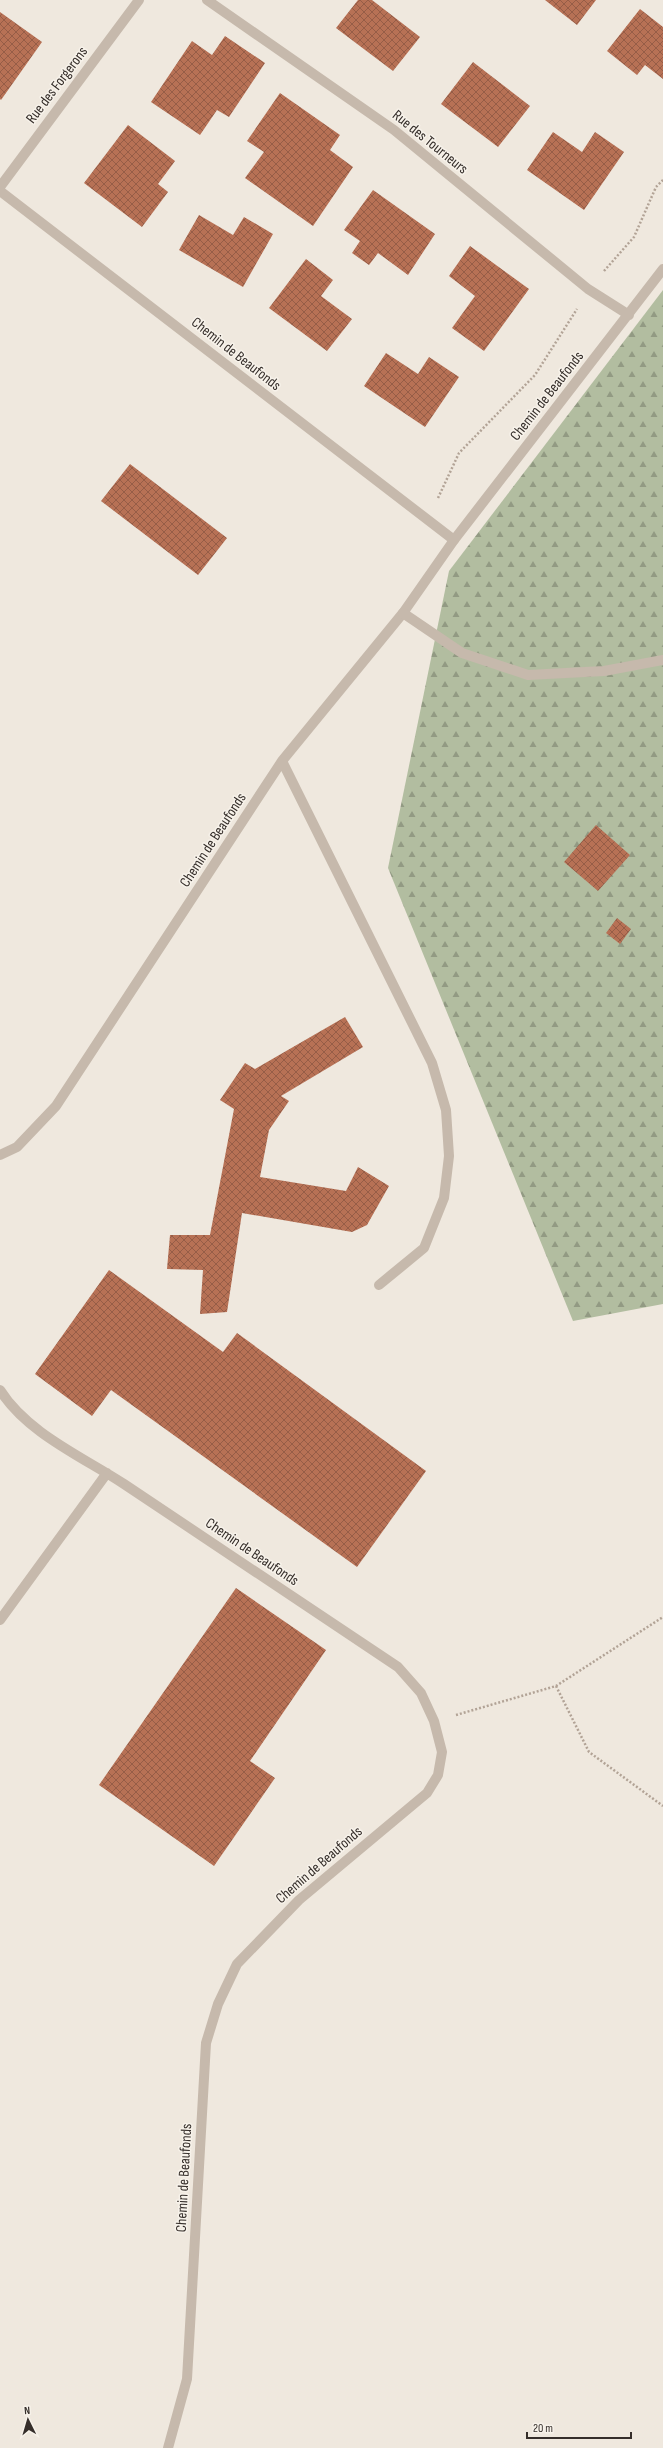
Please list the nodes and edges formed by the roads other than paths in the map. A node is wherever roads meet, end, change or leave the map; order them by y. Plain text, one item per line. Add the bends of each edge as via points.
1 (139, 0) edge
2 (207, 0) edge
3 (0, 187) edge
4 (0, 191) edge
5 (663, 269) edge
6 (629, 315) junction
7 (454, 540) junction
8 (403, 613) junction
9 (663, 660) edge
10 (282, 761) junction
11 (0, 1155) edge
12 (379, 1285) dead end
13 (0, 1390) edge
14 (108, 1473) junction
15 (0, 1620) edge
16 (168, 2448) edge

1 - 3 street, Rue des Forgerons
2 - 6 street, Rue des Tourneurs via 394,130 588,289
4 - 7 street, Chemin de Beaufonds
5 - 6 street, Chemin de Beaufonds
6 - 7 street, Chemin de Beaufonds
7 - 8 street, Chemin de Beaufonds
8 - 9 street via 462,653 528,676 604,671
8 - 10 street, Chemin de Beaufonds
10 - 11 street, Chemin de Beaufonds via 56,1106 17,1147
10 - 12 street via 432,1063 446,1110 448,1156 444,1198 424,1248
13 - 14 street, Chemin de Beaufonds via 9,1405 29,1424
14 - 15 street
14 - 16 street, Chemin de Beaufonds via 398,1667 421,1693 434,1722 442,1752 438,1775 427,1794 299,1900 237,1964 218,2004 206,2043 187,2379

